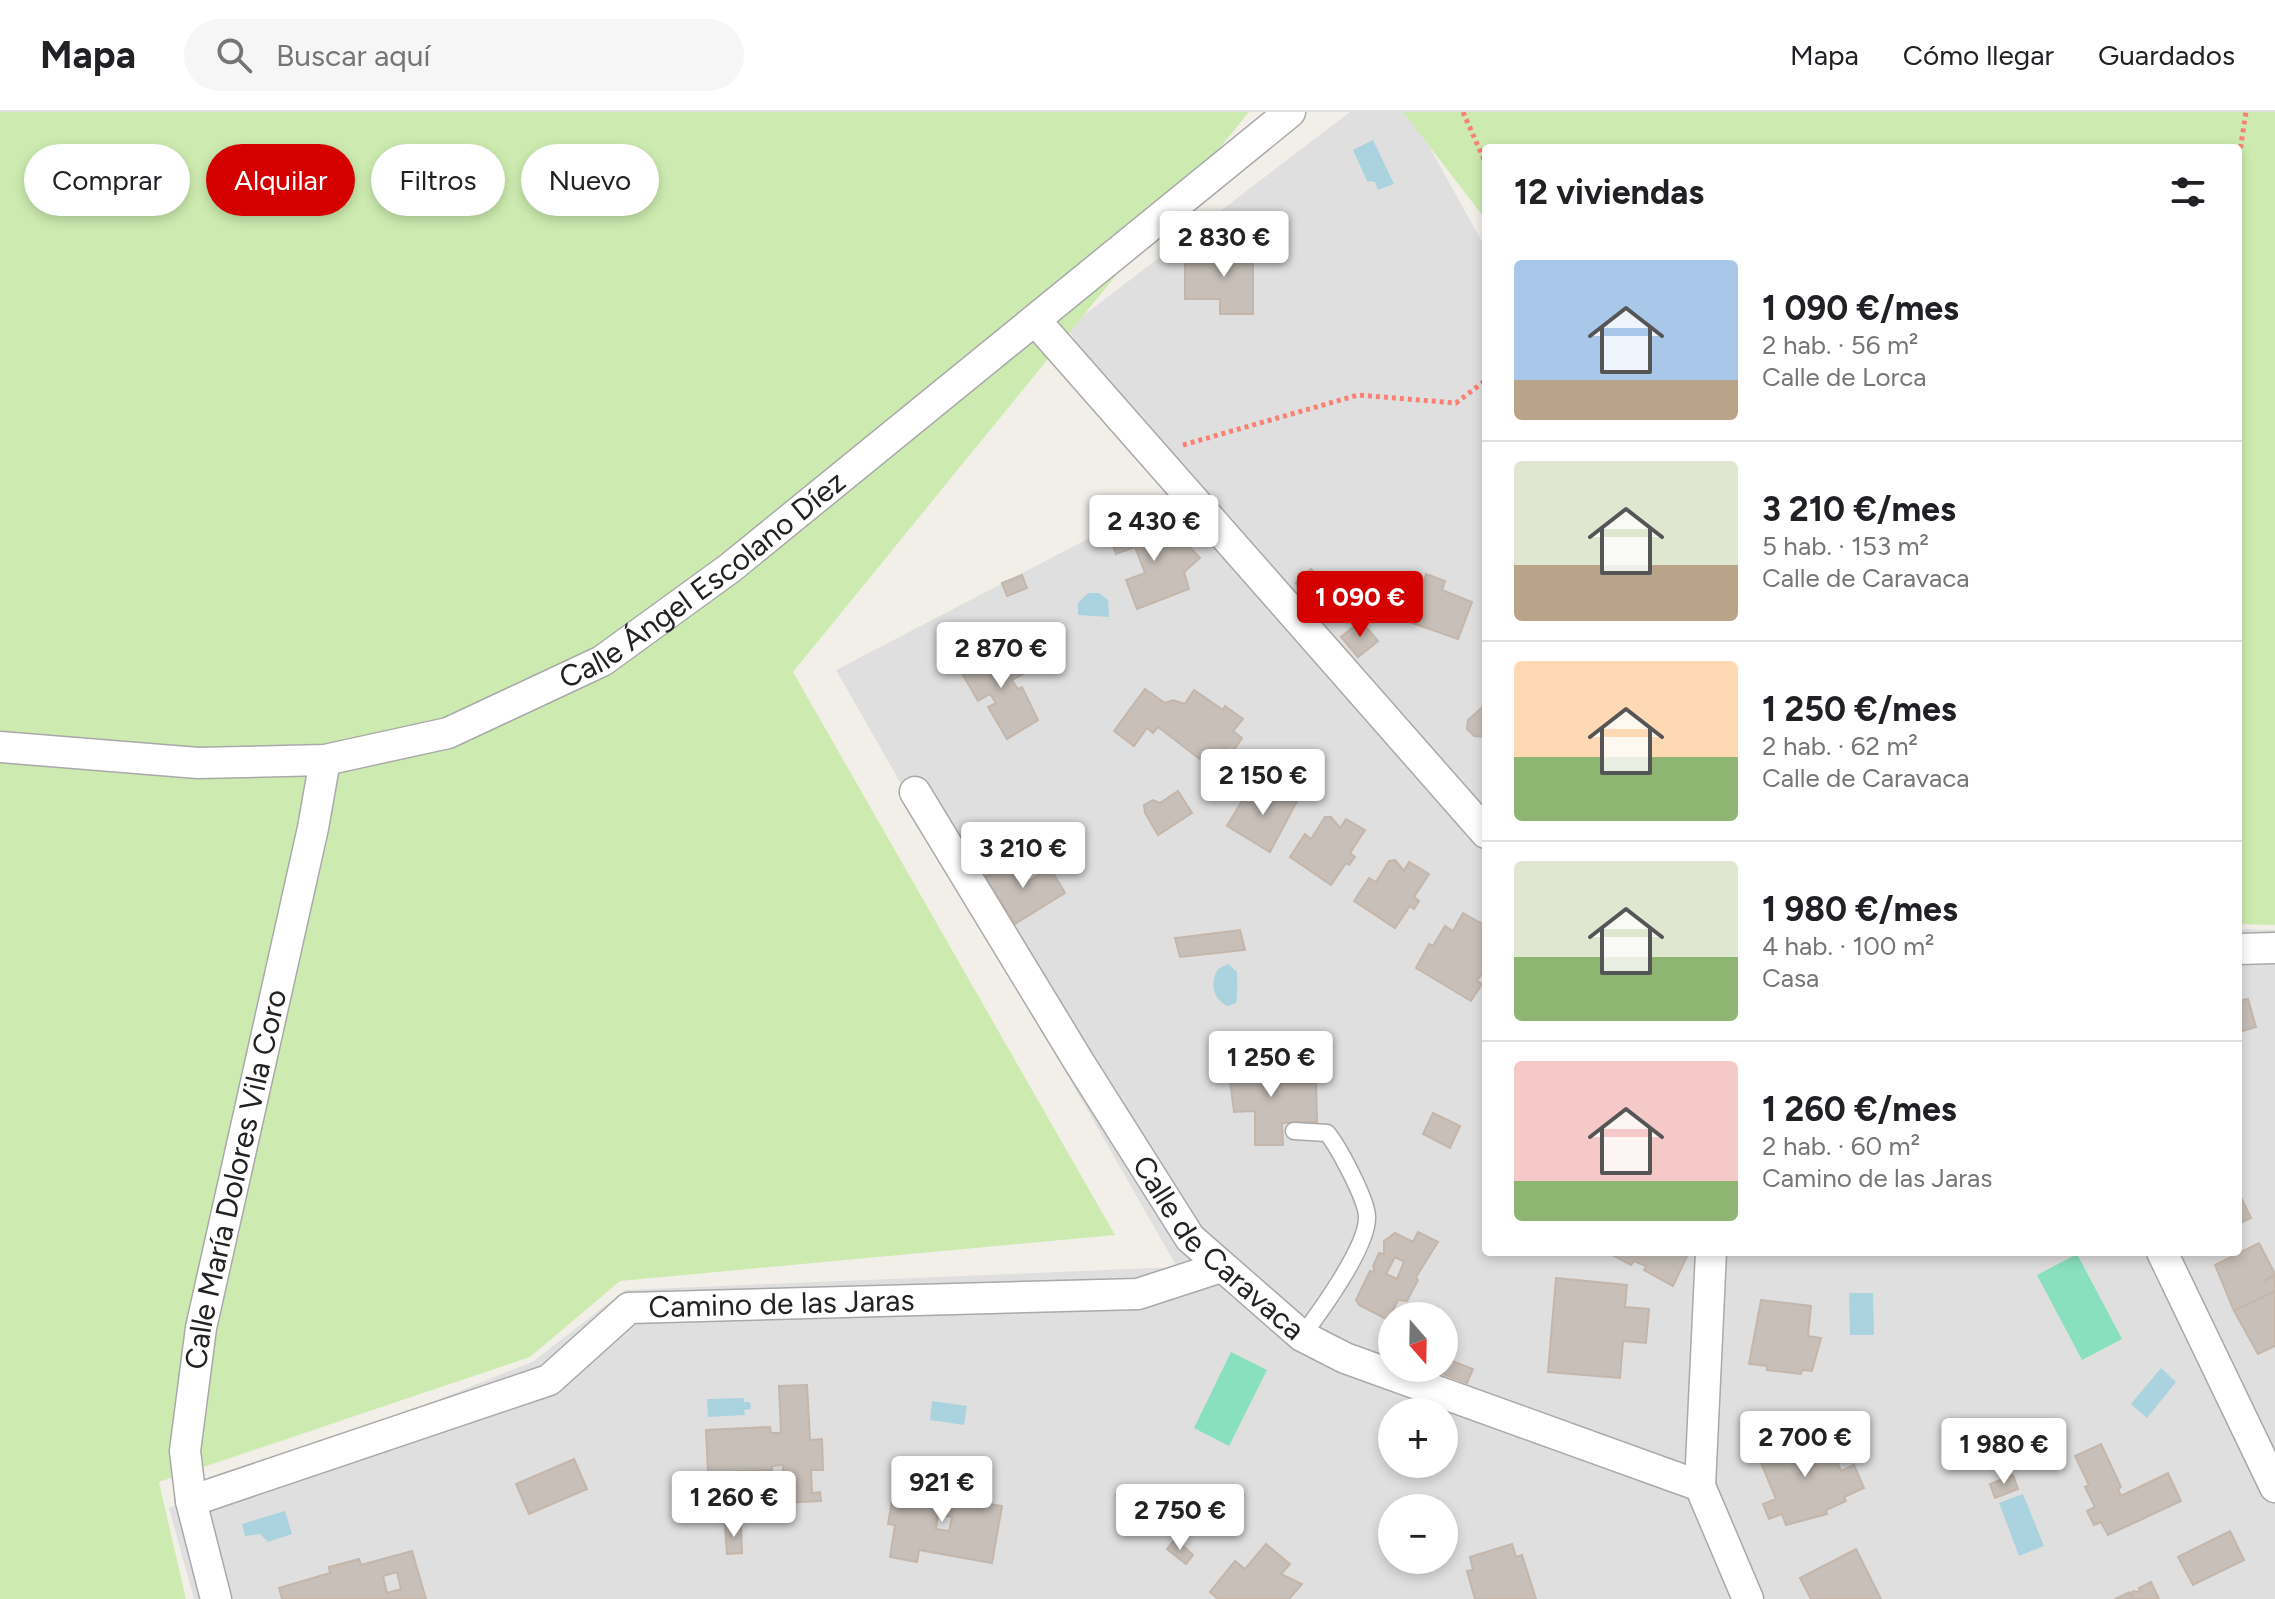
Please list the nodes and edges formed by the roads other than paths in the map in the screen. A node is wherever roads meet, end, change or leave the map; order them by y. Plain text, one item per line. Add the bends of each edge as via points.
1 (1290, 112) edge
2 (1035, 320) junction
3 (0, 747) edge
4 (325, 760) junction
5 (915, 792) dead end
6 (1482, 828) edge
7 (2275, 948) edge
8 (2242, 949) edge
9 (1294, 1131) dead end
10 (1711, 1256) edge
11 (2164, 1256) edge
12 (1221, 1267) junction
13 (1302, 1336) junction
14 (1700, 1486) junction
15 (2275, 1487) edge
16 (191, 1501) junction
17 (216, 1599) edge
18 (1748, 1599) edge

1 - 2 street, Calle Ángel Escolano Díez
2 - 4 street, Calle Ángel Escolano Díez via 730,568 602,661 448,733
2 - 6 street
3 - 4 street, Calle Ángel Escolano Díez via 198,763
4 - 16 street, Calle María Dolores Vila Coro via 201,1328 185,1451
5 - 12 street, Calle de Caravaca via 1190,1238
7 - 8 street
9 - 13 lane via 1327,1133 1339,1148 1367,1216 1359,1244
10 - 14 street
11 - 15 street
12 - 13 street, Calle de Caravaca
12 - 16 street, Camino de las Jaras via 1138,1294 629,1308 549,1380
13 - 14 street, Calle de Caravaca via 1345,1358
14 - 18 street
16 - 17 street, Calle María Dolores Vila Coro

